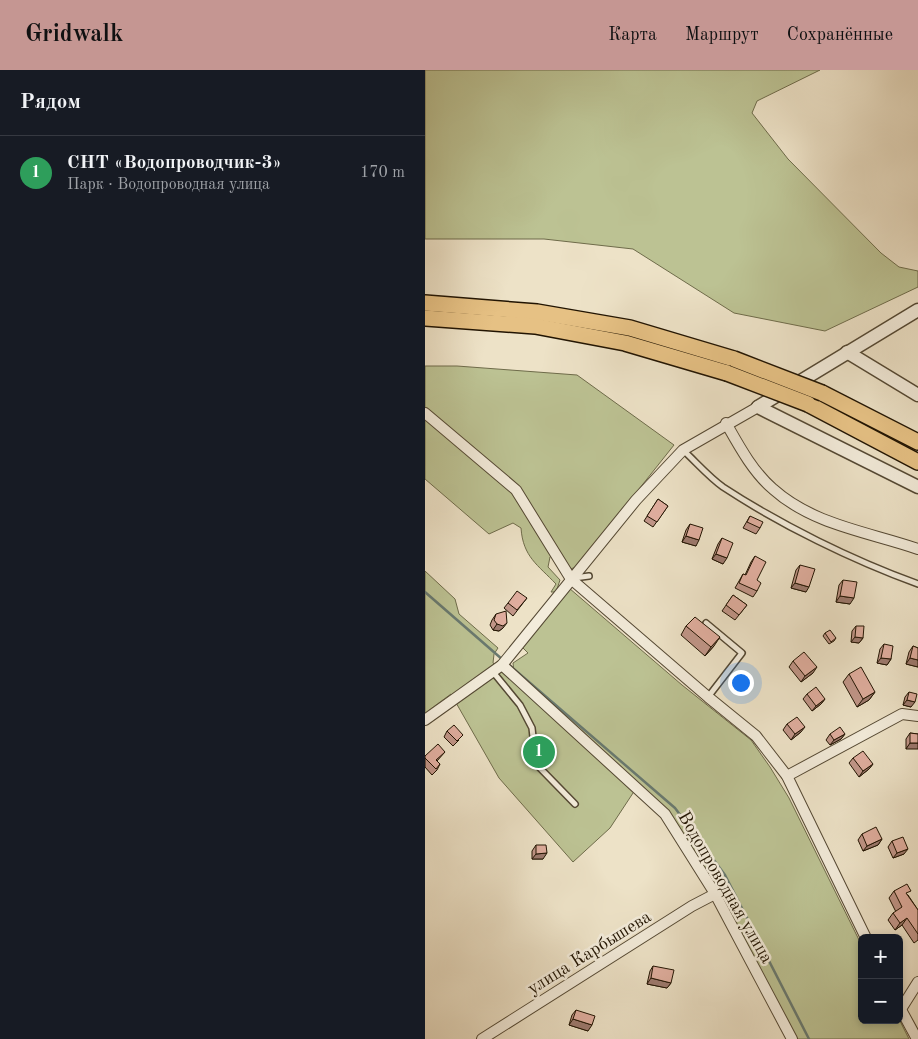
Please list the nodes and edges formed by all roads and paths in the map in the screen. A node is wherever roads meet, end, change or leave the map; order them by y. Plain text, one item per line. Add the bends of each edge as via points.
1 (425, 302) edge
2 (918, 310) edge
3 (425, 318) edge
4 (847, 352) junction
5 (918, 395) edge
6 (758, 407) junction
7 (425, 412) edge
8 (726, 423) junction
9 (918, 442) edge
10 (683, 450) junction
11 (918, 462) edge
12 (918, 487) edge
13 (918, 549) edge
14 (589, 576) dead end
15 (571, 579) junction
16 (918, 584) edge
17 (706, 624) edge
18 (497, 668) junction
19 (708, 697) junction
20 (918, 716) edge
21 (425, 720) edge
22 (787, 776) junction
23 (575, 804) dead end
24 (715, 894) junction
25 (864, 934) edge
26 (918, 982) edge
27 (903, 1003) edge
28 (903, 1013) edge
29 (482, 1039) edge
30 (792, 1039) edge
31 (917, 1039) edge

1 - 9 main road, bridge via 537,312 630,328 734,359 822,393
2 - 4 street
3 - 11 main road, bridge via 535,326 625,343 727,373 808,404
4 - 5 street
4 - 6 street
6 - 8 street
6 - 12 street
7 - 15 street via 517,490
8 - 10 street
8 - 13 street via 756,471 798,508 857,531
10 - 15 street via 636,500
10 - 16 lane via 722,486 847,555
14 - 15 lane
15 - 18 street
15 - 19 street
17 - 19 lane via 742,653
18 - 21 street
18 - 23 lane via 532,728 536,764
18 - 24 street, Водопроводная улица via 665,814
19 - 22 street via 756,736
20 - 22 street via 902,714
22 - 25 street
24 - 29 street, улица Карбышева
24 - 30 street, Водопроводная улица
26 - 27 street
28 - 31 street

